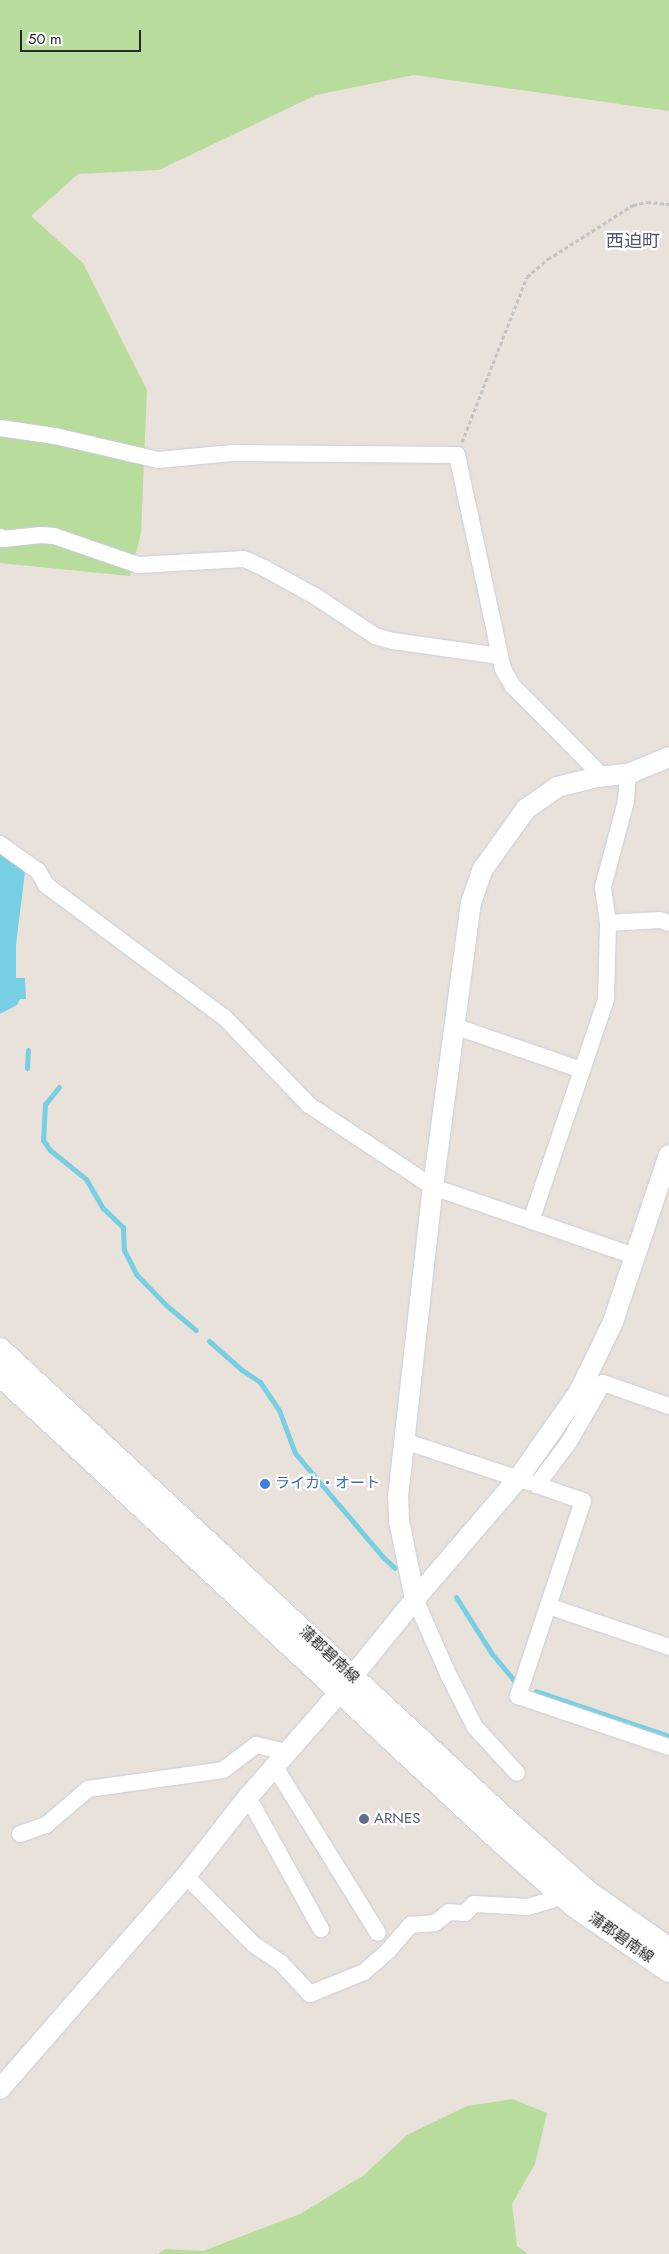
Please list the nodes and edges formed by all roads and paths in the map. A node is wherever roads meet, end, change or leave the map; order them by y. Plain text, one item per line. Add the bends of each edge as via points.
1 (669, 204) edge
2 (0, 428) edge
3 (457, 455) junction
4 (0, 537) edge
5 (500, 656) junction
6 (669, 757) edge
7 (628, 774) junction
8 (604, 777) junction
9 (0, 844) edge
10 (608, 923) junction
11 (669, 923) edge
12 (454, 1026) junction
13 (582, 1070) junction
14 (669, 1155) edge
15 (433, 1187) junction
16 (531, 1221) junction
17 (635, 1256) junction
18 (0, 1349) edge
19 (0, 1375) edge
20 (669, 1406) edge
21 (404, 1441) junction
22 (528, 1482) junction
23 (415, 1600) junction
24 (548, 1606) junction
25 (669, 1647) edge
26 (345, 1685) junction
27 (669, 1747) edge
28 (280, 1760) junction
29 (516, 1773) dead end
30 (248, 1797) junction
31 (20, 1834) dead end
32 (186, 1876) junction
33 (563, 1896) junction
34 (322, 1929) dead end
35 (378, 1933) dead end
36 (669, 1949) edge
37 (669, 1971) edge
38 (2, 2082) edge

1 - 3 path via 647,202 634,205 556,254 527,277
2 - 3 street via 55,436 158,460 233,453
3 - 5 street
4 - 5 street via 54,536 138,565 244,559 315,596 375,636
5 - 8 street via 513,686
6 - 7 street
7 - 8 street
7 - 10 street via 626,801 603,887
8 - 12 street via 557,788 526,809 483,869 471,903
9 - 15 street via 38,871 46,885 224,1017 309,1105
10 - 11 street via 660,920
10 - 13 street via 606,1000
12 - 13 street
12 - 15 street
13 - 16 street
14 - 17 street
15 - 16 street
15 - 21 street
16 - 17 street
17 - 22 street via 613,1322 588,1376
18 - 26 main road, 蒲郡碧南線
19 - 26 main road, 蒲郡碧南線
20 - 22 street via 604,1383 569,1442
21 - 22 street
21 - 23 street via 399,1521
22 - 23 street
22 - 24 street via 583,1501
23 - 26 street
23 - 29 street via 475,1727
24 - 25 street
24 - 27 street via 518,1696
26 - 28 street
26 - 33 main road, 蒲郡碧南線
26 - 36 main road, 蒲郡碧南線 via 588,1892
28 - 30 street
28 - 31 street via 256,1745 223,1770 88,1789 46,1825
28 - 35 street
30 - 32 street
30 - 34 street
32 - 33 street via 253,1944 280,1962 310,1994 364,1972 411,1925 435,1923 449,1912 465,1913 474,1904 528,1907
32 - 38 street
33 - 37 main road, 蒲郡碧南線

